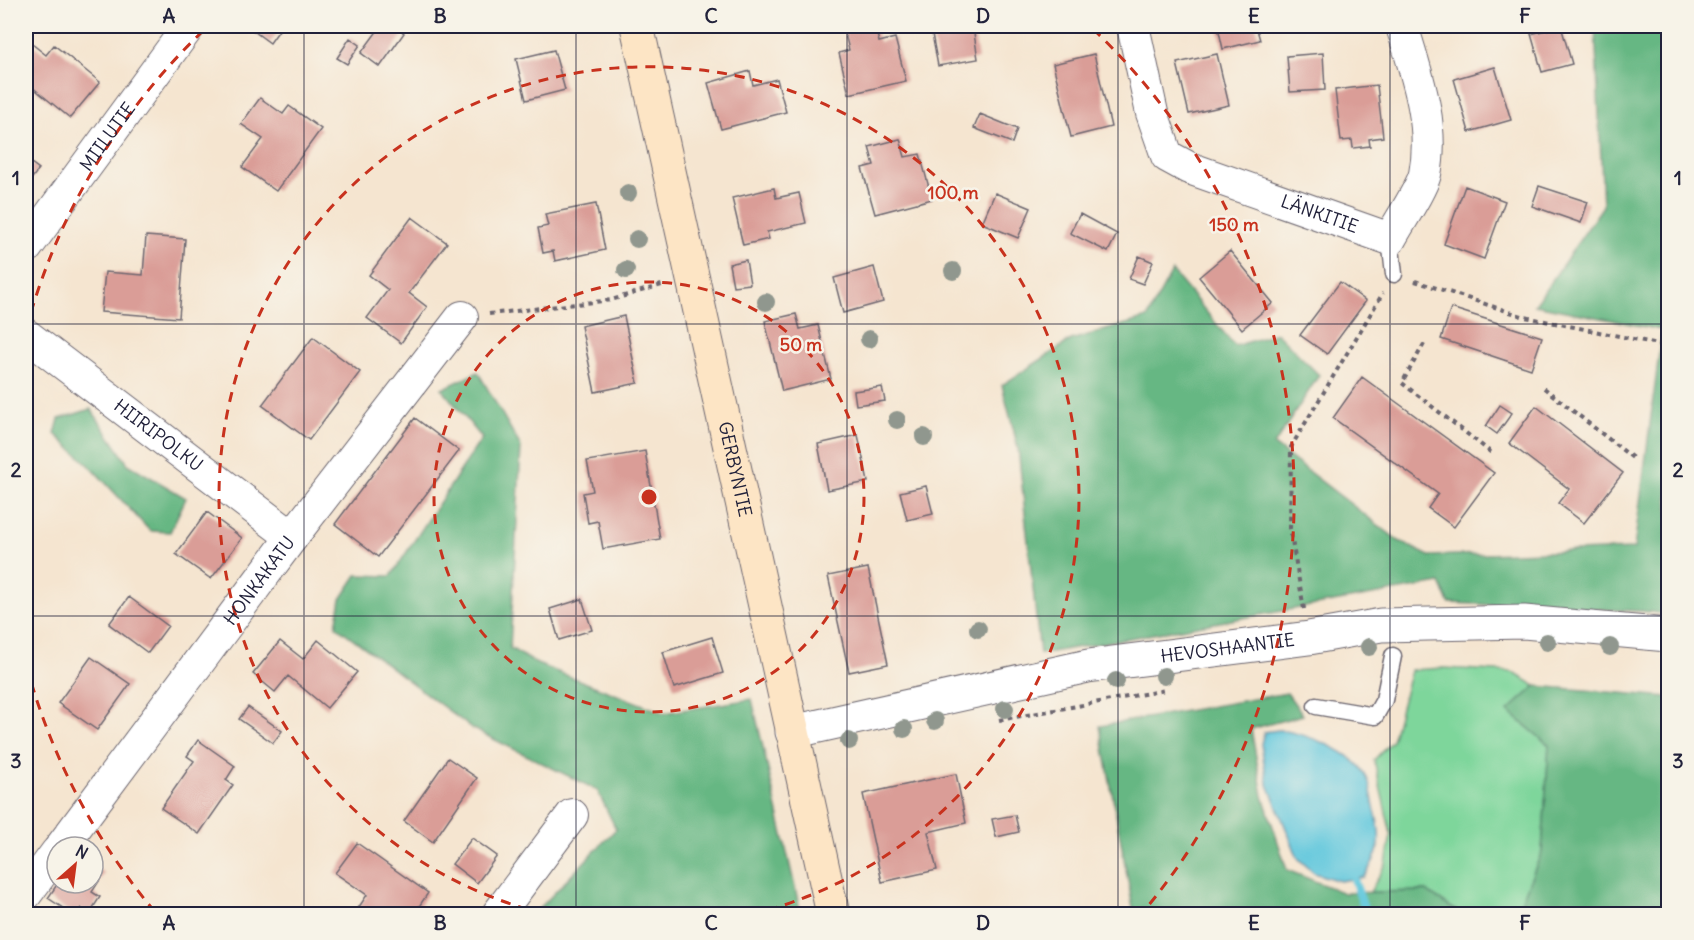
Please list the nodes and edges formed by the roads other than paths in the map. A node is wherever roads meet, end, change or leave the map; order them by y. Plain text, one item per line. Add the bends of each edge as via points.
1 (189, 26) edge
2 (637, 26) edge
3 (1133, 26) edge
4 (1402, 26) edge
5 (1390, 239) junction
6 (26, 248) edge
7 (1394, 274) road end
8 (462, 317) road end
9 (26, 335) edge
10 (292, 537) junction
11 (1668, 635) edge
12 (1393, 656) dead end
13 (1316, 706) dead end
14 (792, 732) junction
15 (572, 815) dead end
16 (70, 835) edge
17 (45, 868) edge
18 (26, 894) edge
19 (498, 915) edge
20 (832, 915) edge

1 - 6 street, MIILUTIE
2 - 14 main road, GERBYNTIE
3 - 5 street, LÄNKITIE via 1152,113 1167,156 1189,168
4 - 5 street via 1428,129 1427,148 1425,176
5 - 7 lane
8 - 10 street, HONKAKATU
9 - 10 street, HIIRIPOLKU
10 - 16 street, HONKAKATU
11 - 14 street, HEVOSHAANTIE via 1524,622 1381,625 1088,666
12 - 13 lane via 1384,700 1375,716
14 - 20 main road, GERBYNTIE
15 - 19 street
17 - 18 street

